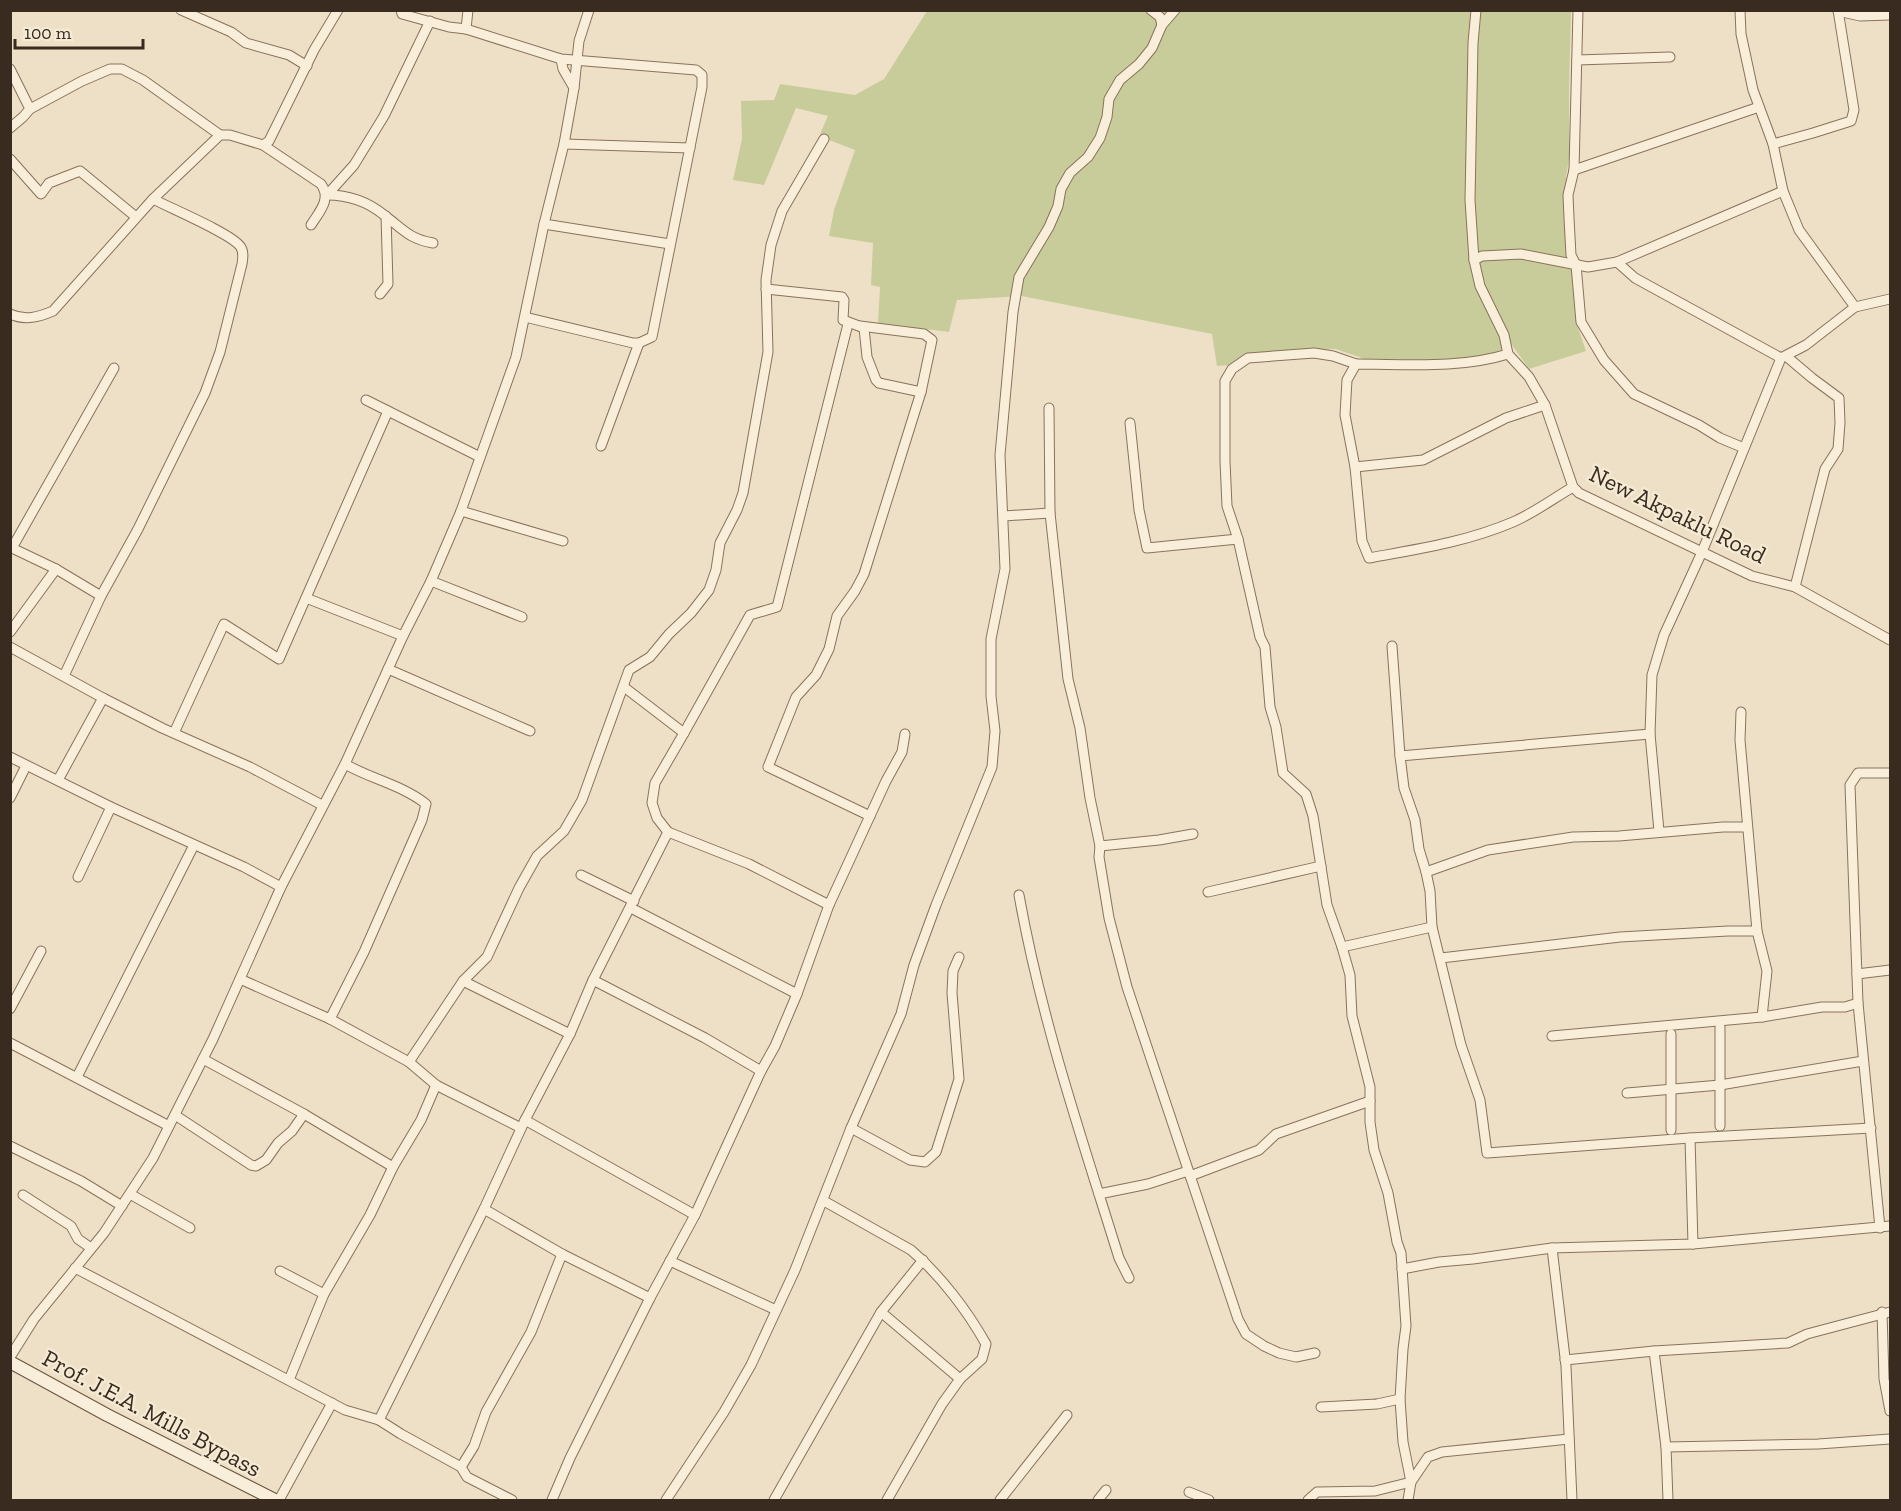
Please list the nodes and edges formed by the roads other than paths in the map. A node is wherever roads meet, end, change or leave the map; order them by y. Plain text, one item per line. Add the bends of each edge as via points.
1 (181, 10) edge
2 (338, 10) edge
3 (468, 10) edge
4 (589, 10) edge
5 (1151, 10) edge
6 (1175, 10) edge
7 (1476, 10) edge
8 (1578, 10) edge
9 (1740, 10) edge
10 (1838, 11) edge
11 (399, 12) edge
12 (1890, 15) edge
13 (430, 21) junction
14 (1162, 26) junction
15 (466, 28) junction
16 (1670, 57) dead end
17 (561, 59) junction
18 (577, 60) junction
19 (1577, 60) junction
20 (307, 66) junction
21 (10, 69) edge
22 (574, 88) junction
23 (1759, 108) junction
24 (30, 109) junction
25 (10, 128) edge
26 (219, 135) junction
27 (824, 139) dead end
28 (564, 144) junction
29 (1773, 144) junction
30 (263, 145) junction
31 (690, 148) junction
32 (10, 159) edge
33 (1575, 170) junction
34 (1783, 190) junction
35 (327, 195) junction
36 (153, 199) junction
37 (386, 216) junction
38 (136, 217) junction
39 (544, 224) junction
40 (311, 225) dead end
41 (433, 243) dead end
42 (670, 244) junction
43 (1474, 260) junction
44 (1617, 262) junction
45 (1576, 265) junction
46 (766, 290) junction
47 (380, 294) dead end
48 (1890, 300) edge
49 (1855, 307) junction
50 (10, 314) edge
51 (525, 317) junction
52 (848, 324) junction
53 (860, 326) junction
54 (639, 343) junction
55 (1508, 354) junction
56 (1783, 357) junction
57 (1356, 364) junction
58 (114, 368) dead end
59 (921, 392) junction
60 (366, 400) dead end
61 (1545, 405) junction
62 (1049, 408) dead end
63 (388, 411) junction
64 (1130, 423) dead end
65 (601, 446) dead end
66 (1744, 448) junction
67 (480, 457) junction
68 (1355, 467) junction
69 (1573, 487) junction
70 (461, 511) junction
71 (1050, 513) junction
72 (1004, 516) junction
73 (1238, 538) junction
74 (562, 541) dead end
75 (11, 548) edge
76 (1702, 552) junction
77 (56, 569) junction
78 (431, 581) junction
79 (1795, 587) junction
80 (101, 596) junction
81 (306, 598) junction
82 (522, 617) dead end
83 (10, 632) edge
84 (403, 636) junction
85 (1890, 640) edge
86 (1392, 646) dead end
87 (10, 647) edge
88 (388, 669) junction
89 (64, 676) junction
90 (624, 687) junction
91 (102, 698) junction
92 (1741, 712) dead end
93 (530, 731) dead end
94 (174, 733) junction
95 (684, 733) junction
96 (905, 734) dead end
97 (1650, 734) junction
98 (1400, 756) junction
99 (10, 757) edge
100 (345, 764) junction
101 (26, 766) junction
102 (1890, 773) edge
103 (58, 780) junction
104 (10, 798) edge
105 (322, 805) junction
106 (111, 807) junction
107 (870, 816) junction
108 (1747, 827) junction
109 (1659, 831) junction
110 (668, 832) junction
111 (1193, 834) dead end
112 (194, 845) junction
113 (1100, 846) junction
114 (1321, 866) junction
115 (1426, 872) junction
116 (581, 875) dead end
117 (78, 877) dead end
118 (281, 887) junction
119 (1208, 892) dead end
120 (1019, 895) dead end
121 (632, 904) junction
122 (829, 905) junction
123 (1432, 927) junction
124 (1757, 931) junction
125 (1342, 947) junction
126 (41, 951) dead end
127 (959, 957) dead end
128 (1441, 958) junction
129 (1890, 970) edge
130 (1857, 974) junction
131 (240, 980) junction
132 (592, 980) junction
133 (463, 981) junction
134 (796, 994) junction
135 (1857, 1003) junction
136 (10, 1010) edge
137 (1762, 1017) junction
138 (330, 1019) junction
139 (1720, 1027) dead end
140 (570, 1034) junction
141 (1671, 1034) dead end
142 (1552, 1036) dead end
143 (10, 1043) edge
144 (203, 1059) junction
145 (1863, 1061) junction
146 (409, 1062) junction
147 (761, 1071) junction
148 (77, 1077) junction
149 (436, 1085) junction
150 (1720, 1085) junction
151 (1671, 1089) junction
152 (1627, 1092) dead end
153 (1370, 1101) junction
154 (304, 1114) junction
155 (175, 1115) junction
156 (523, 1124) junction
157 (169, 1126) junction
158 (1720, 1126) dead end
159 (851, 1128) junction
160 (1871, 1128) junction
161 (1671, 1130) dead end
162 (1690, 1138) junction
163 (10, 1146) edge
164 (393, 1167) junction
165 (1189, 1174) junction
166 (130, 1194) junction
167 (1100, 1194) junction
168 (23, 1195) dead end
169 (824, 1201) junction
170 (122, 1206) junction
171 (484, 1209) junction
172 (695, 1215) junction
173 (1890, 1226) edge
174 (190, 1228) dead end
175 (1880, 1228) junction
176 (1693, 1244) junction
177 (91, 1248) junction
178 (1552, 1248) junction
179 (562, 1254) junction
180 (923, 1260) junction
181 (670, 1261) junction
182 (75, 1268) junction
183 (1402, 1269) junction
184 (280, 1271) dead end
185 (1129, 1278) dead end
186 (324, 1294) junction
187 (650, 1298) junction
188 (776, 1310) junction
189 (881, 1312) junction
190 (1886, 1312) edge
191 (1654, 1351) junction
192 (1315, 1353) dead end
193 (10, 1356) edge
194 (11, 1363) edge
195 (1565, 1363) junction
196 (960, 1379) junction
197 (289, 1380) junction
198 (1400, 1399) junction
199 (332, 1403) junction
200 (1321, 1407) dead end
201 (1890, 1411) edge
202 (1067, 1415) dead end
203 (379, 1420) junction
204 (1569, 1439) junction
205 (1890, 1439) edge
206 (1666, 1447) junction
207 (461, 1467) junction
208 (1411, 1482) junction
209 (1107, 1490) dead end
210 (1189, 1492) dead end
211 (277, 1500) edge
212 (512, 1500) edge
213 (552, 1500) edge
214 (666, 1500) edge
215 (774, 1500) edge
216 (888, 1500) edge
217 (1000, 1500) edge
218 (1098, 1500) edge
219 (1209, 1500) edge
220 (1308, 1500) edge
221 (1408, 1500) edge
222 (1572, 1500) edge
223 (1668, 1500) edge

1 - 20 street via 231,32 246,43 289,55
2 - 20 street
3 - 15 street
4 - 18 street
5 - 14 street via 1160,17
6 - 14 street
7 - 43 street, New Akpaklu Road via 1470,200
8 - 19 street
9 - 23 street
10 - 12 street via 1860,16
10 - 29 street via 1854,110 1851,121
11 - 13 street
13 - 15 street
13 - 35 street via 378,126 354,165
14 - 72 street via 1152,48 1120,80 1109,99 1100,138 1088,157 1070,173 1049,227 1019,277 1000,455
15 - 17 street
16 - 19 street
17 - 18 street
17 - 22 street
18 - 22 street
18 - 31 street via 696,70 702,75 702,87
19 - 33 street
20 - 30 street via 269,141
21 - 24 street
22 - 28 street
23 - 29 street
23 - 33 street
24 - 25 street
24 - 26 street via 82,81 110,69 122,69
26 - 30 street
26 - 36 street
27 - 46 street via 775,229
28 - 31 street
28 - 39 street
29 - 34 street
30 - 35 street via 321,184
31 - 42 street
32 - 38 street via 40,194 49,183 80,171
33 - 45 street via 1568,195 1571,255
34 - 44 street
34 - 49 street via 1799,230
35 - 37 street via 356,198
35 - 40 street
36 - 38 street
36 - 80 street via 225,235 238,244 243,257 226,332 205,393
37 - 41 street via 408,235
37 - 47 street via 388,284
38 - 50 street via 53,311 39,317
39 - 42 street
39 - 51 street
42 - 54 street via 652,337
43 - 45 street via 1521,254
43 - 55 street, New Akpaklu Road via 1480,286 1504,335
44 - 45 street
44 - 56 street via 1635,278
45 - 66 street via 1581,322 1604,360 1634,394
46 - 52 street via 842,297 843,320
46 - 90 street via 768,352 743,493 720,543 713,581 691,613 650,657 629,670
48 - 49 street
49 - 56 street via 1806,345
51 - 54 street
51 - 67 street via 516,357
52 - 53 street
52 - 95 street via 777,607 750,615
53 - 59 street via 866,332 867,357 876,380 885,386
53 - 59 street via 924,334 932,340
54 - 65 street
55 - 57 street via 1445,365
55 - 61 street, New Akpaklu Road
56 - 66 street
56 - 79 street via 1839,398 1840,415 1838,450 1825,469
57 - 68 street via 1347,380 1345,415
57 - 73 street via 1314,353 1248,358 1232,369 1225,381 1225,461 1227,507
58 - 75 street
59 - 107 street via 864,574 837,616 829,649 816,675 796,697 768,767
60 - 63 street
61 - 68 street via 1506,418 1423,460
61 - 69 street, New Akpaklu Road
62 - 71 street
63 - 67 street
63 - 81 street
64 - 73 street via 1147,548
66 - 76 street
67 - 70 street
68 - 69 street via 1362,541 1369,558 1469,539 1515,521
69 - 76 street, New Akpaklu Road
70 - 74 street
70 - 78 street
71 - 72 street
71 - 113 street via 1068,679
72 - 159 street via 1005,569 992,639 992,767 936,905 901,1014
73 - 114 street via 1265,648 1270,707 1283,773 1306,794
75 - 77 street
76 - 79 street, New Akpaklu Road via 1752,576
76 - 97 street via 1664,635 1652,675
77 - 80 street
77 - 83 street
78 - 82 street
78 - 84 street
79 - 85 street, New Akpaklu Road
80 - 89 street
81 - 84 street
81 - 94 street via 279,659 224,624
84 - 88 street
86 - 98 street
87 - 89 street
88 - 93 street
88 - 100 street
89 - 91 street
90 - 95 street
90 - 133 street via 582,800 564,831 537,856 486,957
91 - 94 street
91 - 103 street
92 - 108 street
94 - 105 street
95 - 110 street via 654,783 652,803
96 - 107 street via 902,752
97 - 98 street
97 - 109 street
98 - 115 street via 1404,788
99 - 101 street
100 - 105 street
100 - 138 street via 426,804 373,932
101 - 103 street
101 - 104 street
102 - 130 street via 1858,773 1851,785
103 - 106 street
105 - 118 street
106 - 112 street
106 - 117 street
107 - 122 street
108 - 109 street
108 - 124 street
109 - 115 street via 1573,837 1488,850
110 - 121 street
110 - 122 street via 749,864
111 - 113 street
112 - 118 street
112 - 148 street
113 - 165 street via 1109,918 1127,987
114 - 119 street
114 - 125 street via 1327,905
115 - 123 street
116 - 121 street
118 - 131 street
120 - 167 street via 1038,984
121 - 132 street
121 - 134 street
122 - 134 street
123 - 125 street
123 - 128 street
124 - 128 street via 1620,937
124 - 137 street via 1767,971
125 - 153 street
126 - 136 street
127 - 159 street via 953,971 952,993 959,1079 936,1152 926,1162 910,1161
128 - 162 street via 1461,1045 1480,1100 1487,1153
129 - 130 street
130 - 135 street
131 - 138 street
131 - 144 street
132 - 140 street
132 - 147 street
133 - 140 street
133 - 146 street
134 - 147 street
135 - 137 street
135 - 145 street
137 - 142 street
138 - 146 street
139 - 150 street
140 - 156 street
141 - 151 street
143 - 148 street
144 - 154 street
144 - 155 street
145 - 150 street
145 - 160 street
146 - 149 street
147 - 172 street
148 - 157 street
149 - 156 street
149 - 164 street
150 - 151 street
150 - 158 street
151 - 152 street
151 - 161 street
153 - 165 street via 1276,1134 1259,1150
153 - 183 street via 1374,1149 1392,1209
154 - 155 street via 266,1160 256,1166
154 - 164 street
155 - 157 street
156 - 171 street
156 - 172 street
157 - 166 street
159 - 169 street
160 - 162 street
160 - 175 street
162 - 176 street
163 - 170 street
164 - 186 street
165 - 167 street
165 - 192 street via 1246,1334 1288,1355
166 - 170 street
166 - 174 street
167 - 185 street
168 - 177 street via 71,1226 78,1239
169 - 180 street via 893,1238
169 - 188 street
170 - 177 street
171 - 179 street
171 - 203 street
172 - 181 street
173 - 175 street
175 - 176 street
176 - 178 street
177 - 182 street
178 - 183 street
178 - 195 street
179 - 187 street
179 - 207 street via 531,1332 486,1412 474,1446
180 - 189 street
180 - 196 street via 986,1344 982,1359
181 - 187 street
181 - 188 street
182 - 193 street
182 - 197 street
183 - 198 street via 1406,1326
184 - 186 street
186 - 197 street
187 - 213 street
188 - 214 street via 724,1412
189 - 196 street
189 - 215 street
190 - 191 street via 1788,1343
190 - 201 street via 1884,1379
191 - 195 street
191 - 206 street
194 - 211 street, Prof. J.E.A. Mills Bypass
195 - 204 street
196 - 216 street
197 - 199 street
198 - 200 street
198 - 208 street
199 - 203 street
199 - 211 street
202 - 217 street
203 - 207 street
204 - 208 street via 1442,1452 1428,1457
204 - 222 street
205 - 206 street
206 - 223 street
207 - 212 street via 467,1477
208 - 220 street via 1375,1491 1317,1492
208 - 221 street
209 - 218 street
210 - 219 street

